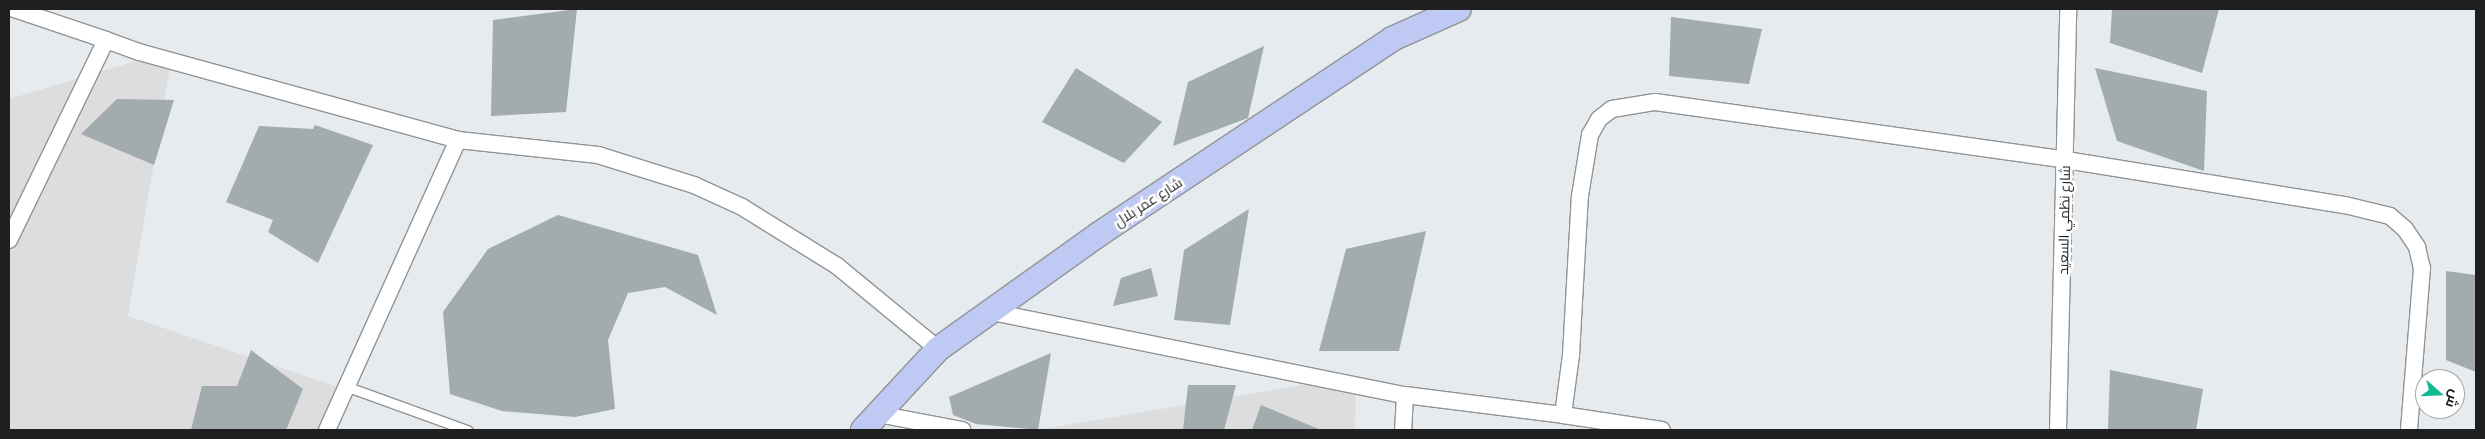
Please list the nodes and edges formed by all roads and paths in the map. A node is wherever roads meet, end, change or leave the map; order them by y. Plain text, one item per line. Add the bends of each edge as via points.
1 (14, 9) edge
2 (1414, 9) edge
3 (1459, 9) edge
4 (2068, 9) edge
5 (1392, 39) junction
6 (106, 40) junction
7 (458, 140) junction
8 (2066, 160) junction
9 (9, 240) edge
10 (992, 312) junction
11 (938, 349) junction
12 (348, 387) junction
13 (1405, 395) junction
14 (1564, 415) junction
15 (870, 422) edge
16 (327, 430) edge
17 (467, 430) edge
18 (962, 430) edge
19 (1403, 430) edge
20 (1662, 430) edge
21 (2058, 430) edge
22 (2409, 430) edge

1 - 6 street
2 - 5 street
3 - 5 street, شارع عمر بلال
4 - 8 street, شارع نظمي السعيد
5 - 10 street, شارع عمر بلال via 1099,234
6 - 7 street via 139,52
6 - 9 street
7 - 11 street via 598,155 694,185 742,206 829,260
7 - 12 street
8 - 14 street via 1655,102 1612,109 1599,119 1584,155
8 - 21 street, شارع نظمي السعيد
8 - 22 street via 2345,205 2390,216 2405,229 2417,247 2422,268
10 - 11 street, شارع عمر بلال
10 - 13 street
11 - 15 street, شارع عمر بلال
12 - 16 street
12 - 17 lane
13 - 14 street
13 - 19 street
14 - 20 street
15 - 18 street

